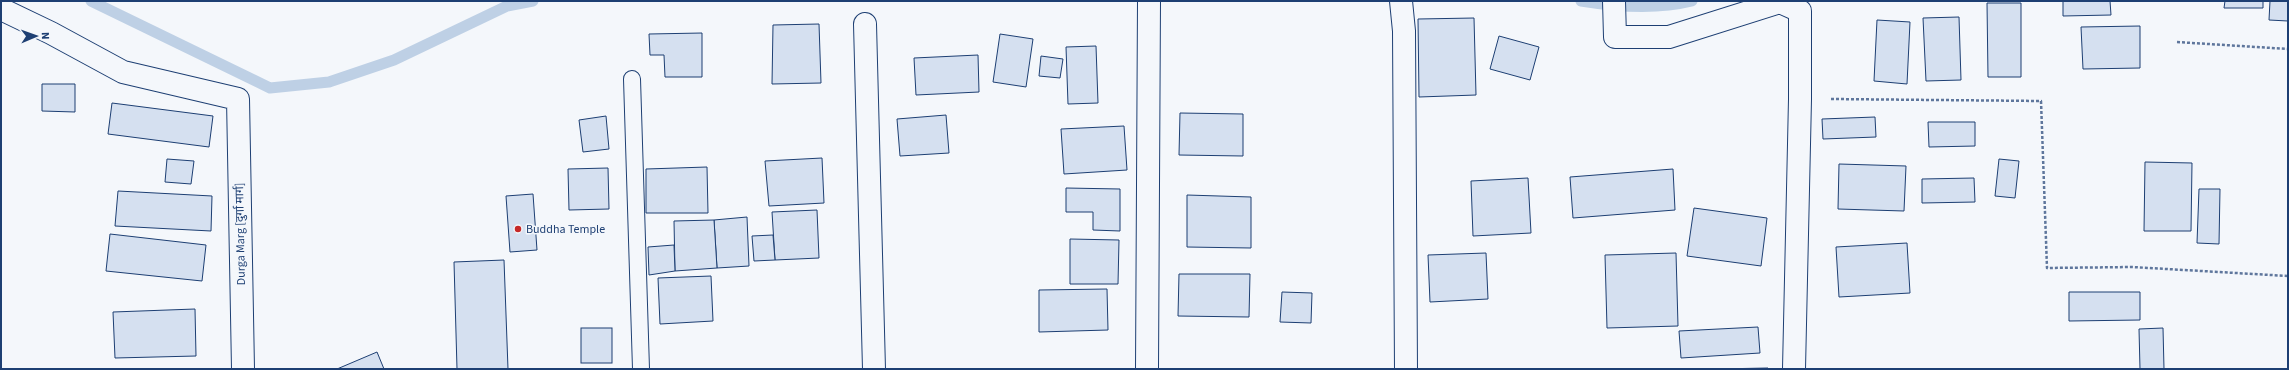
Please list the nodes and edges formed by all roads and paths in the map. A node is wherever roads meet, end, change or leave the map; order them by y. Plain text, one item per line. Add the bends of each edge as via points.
1 (1149, 1) edge
2 (1401, 1) edge
3 (1614, 1) edge
4 (1, 9) edge
5 (865, 24) dead end
6 (2176, 42) dead end
7 (2288, 49) edge
8 (632, 79) dead end
9 (1800, 99) junction
10 (2288, 276) edge
11 (242, 369) edge
12 (641, 369) edge
13 (874, 369) edge
14 (1147, 369) edge
15 (1406, 369) edge
16 (1794, 369) edge

1 - 14 street
2 - 15 street via 1404,39
3 - 9 street via 1616,37 1669,37 1780,2 1800,12
4 - 11 street, Durga Marg [दुर्गा मार्ग] via 52,33 123,72 238,99
5 - 13 street
6 - 7 path
8 - 12 lane
9 - 10 path via 2041,101 2047,268 2132,267
9 - 16 street

